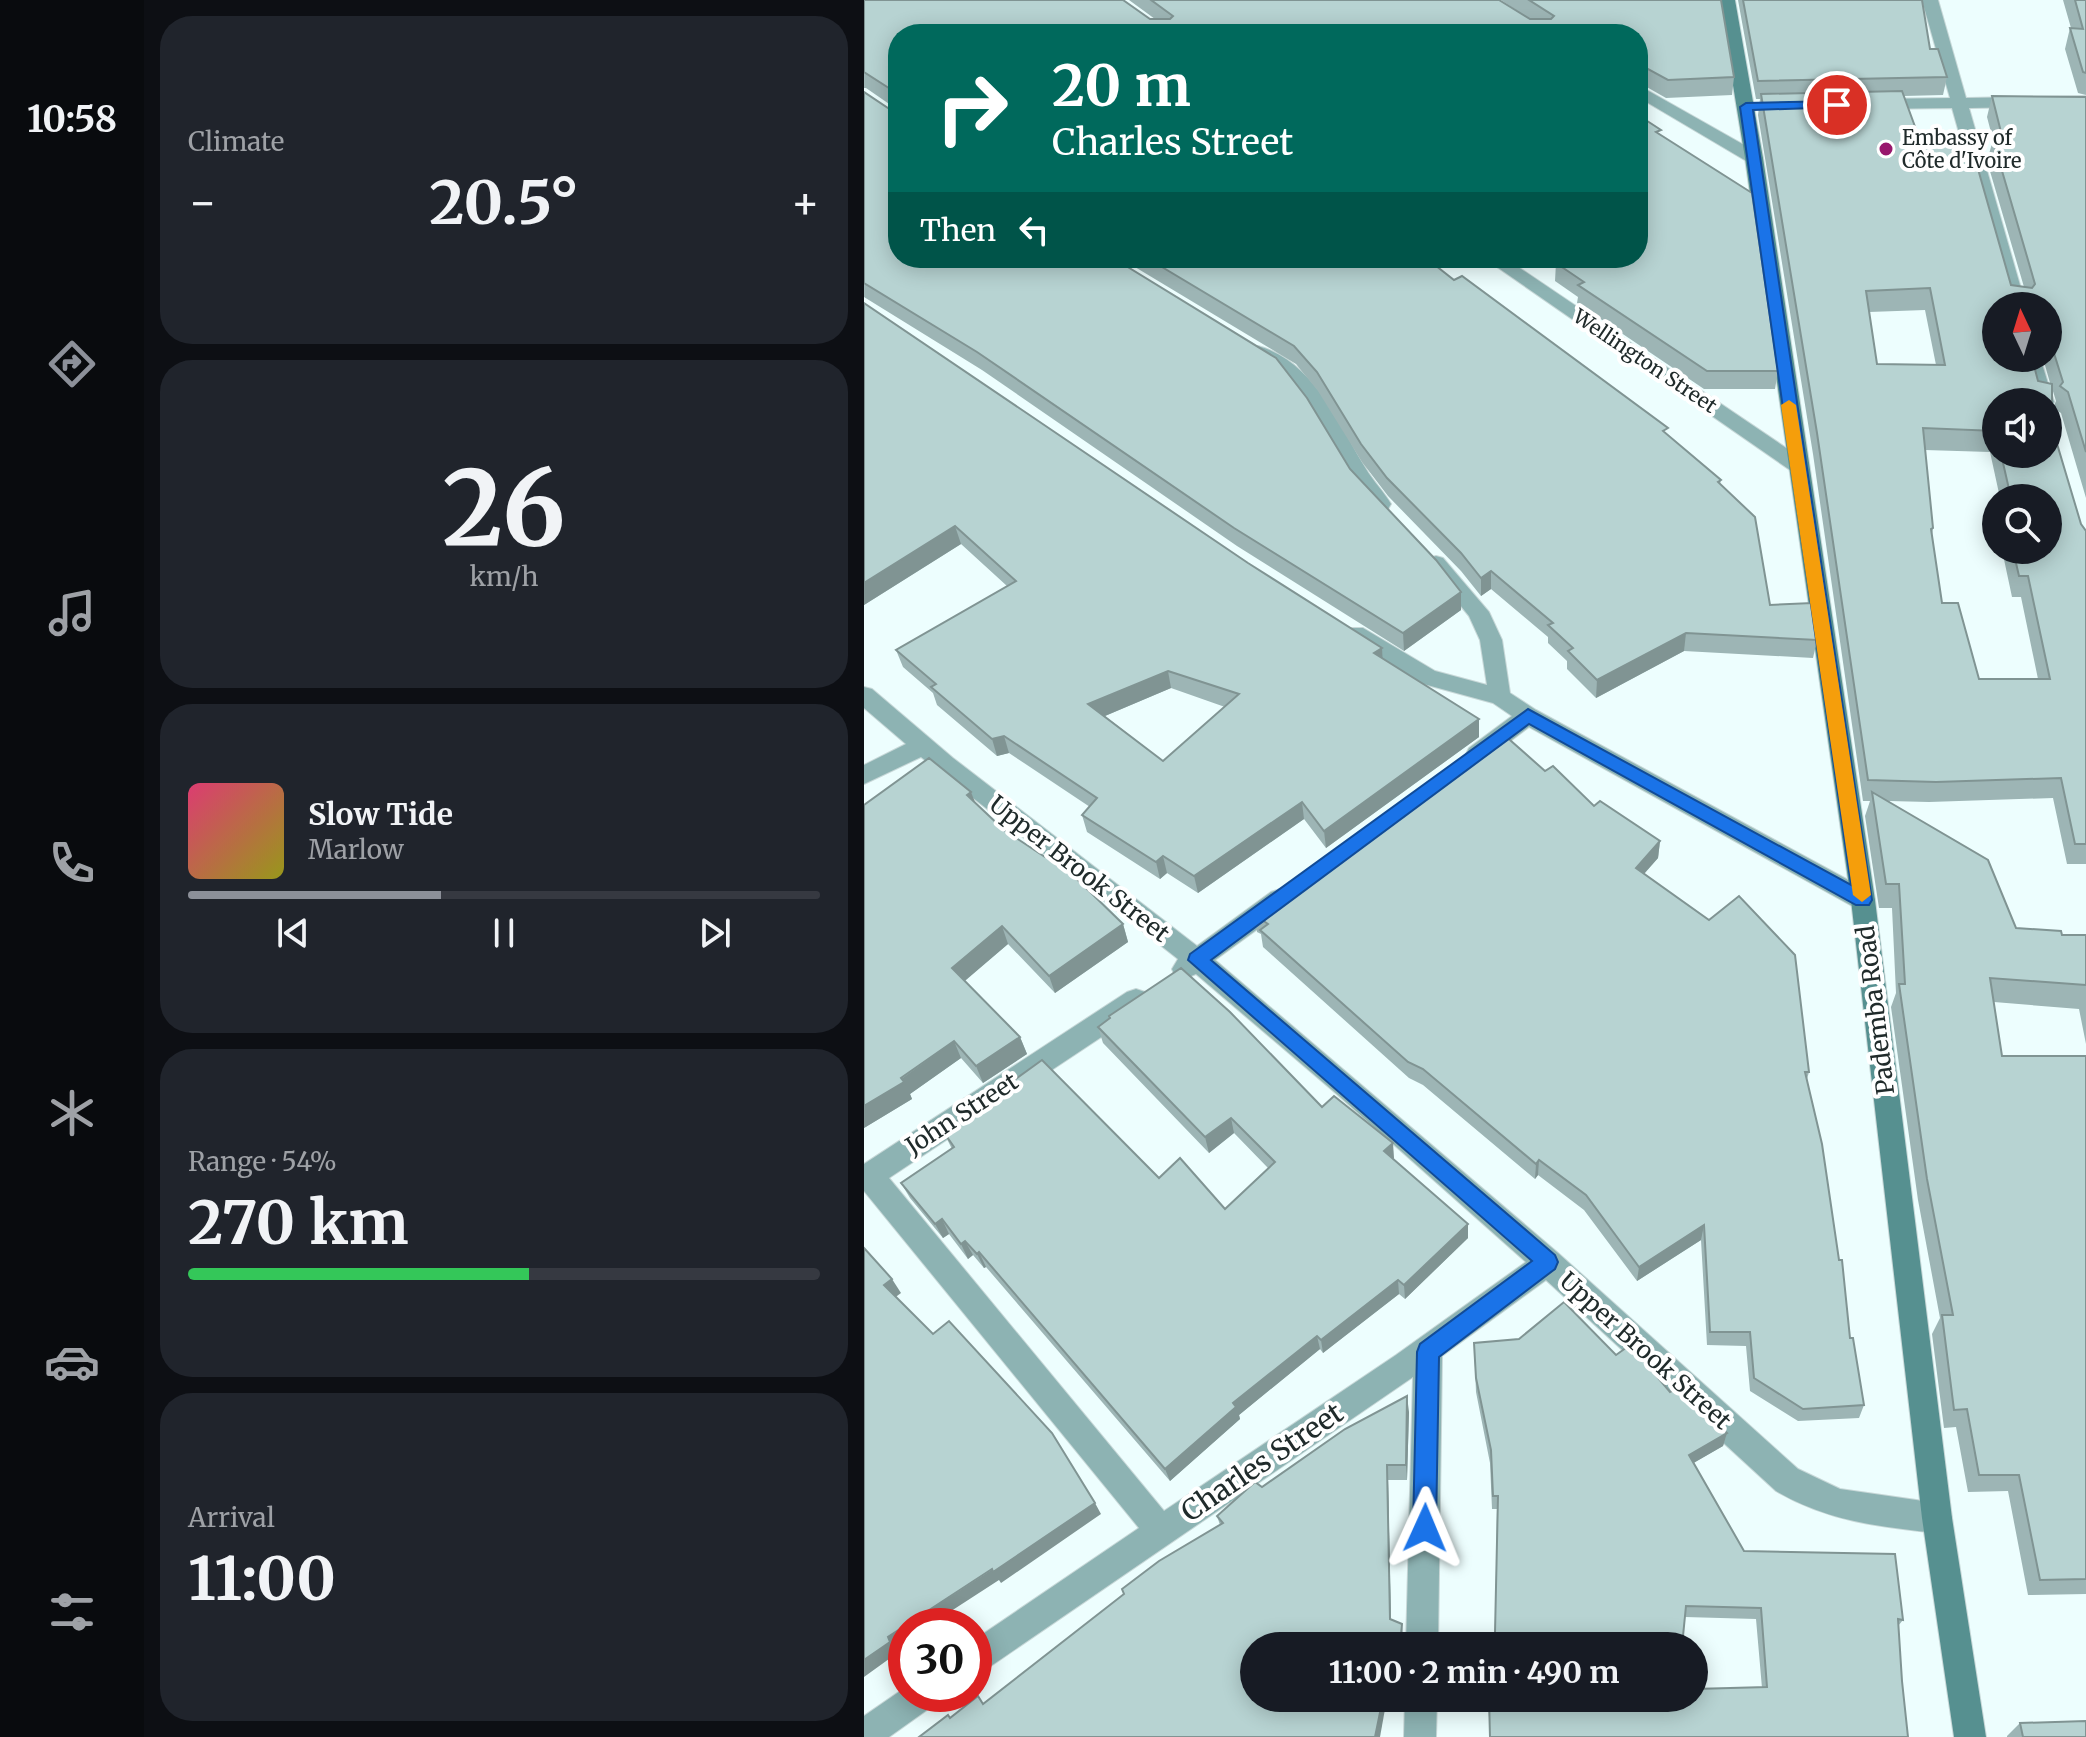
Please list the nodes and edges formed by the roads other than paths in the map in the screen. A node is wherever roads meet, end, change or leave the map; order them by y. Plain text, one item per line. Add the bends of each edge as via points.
1 (1727, 0) edge
2 (1930, 0) edge
3 (1648, 96) edge
4 (2086, 101) edge
5 (1959, 102) junction
6 (1853, 104) edge
7 (1754, 158) junction
8 (1508, 268) edge
9 (2013, 292) edge
10 (1247, 346) edge
11 (1797, 465) junction
12 (1397, 521) edge
13 (1425, 551) edge
14 (1344, 627) edge
15 (864, 695) edge
16 (1500, 697) junction
17 (1528, 716) junction
18 (921, 747) junction
19 (1452, 772) edge
20 (864, 775) edge
21 (1299, 885) edge
22 (1863, 900) junction
23 (1197, 960) junction
24 (867, 1177) edge
25 (1548, 1262) junction
26 (1428, 1352) junction
27 (1937, 1518) junction
28 (1160, 1530) junction
29 (1422, 1632) edge
30 (992, 1647) edge
31 (897, 1712) edge
32 (1421, 1712) edge
33 (864, 1735) edge
34 (1420, 1737) edge
35 (1970, 1737) edge

1 - 7 main road, Pademba Road via 1753,106
2 - 5 street
3 - 7 street
4 - 5 street
5 - 6 street
5 - 9 street
7 - 11 main road, Pademba Road
8 - 11 street, Wellington Street
10 - 12 street via 1304,385 1362,482
11 - 22 main road, Pademba Road
13 - 16 street via 1478,612 1491,640
14 - 16 street via 1428,677
15 - 18 street, Upper Brook Street
16 - 17 street
17 - 19 street
17 - 22 street
18 - 20 street
18 - 23 street, Upper Brook Street
21 - 23 street, John Street
22 - 27 main road, Pademba Road
23 - 24 street, John Street
23 - 25 street, Upper Brook Street
24 - 28 street
25 - 26 street, Charles Street
25 - 27 street, Upper Brook Street via 1810,1496 1838,1506
26 - 28 street, Charles Street
26 - 29 street
27 - 35 main road, Pademba Road
28 - 30 street, Charles Street
31 - 33 street
32 - 34 street

